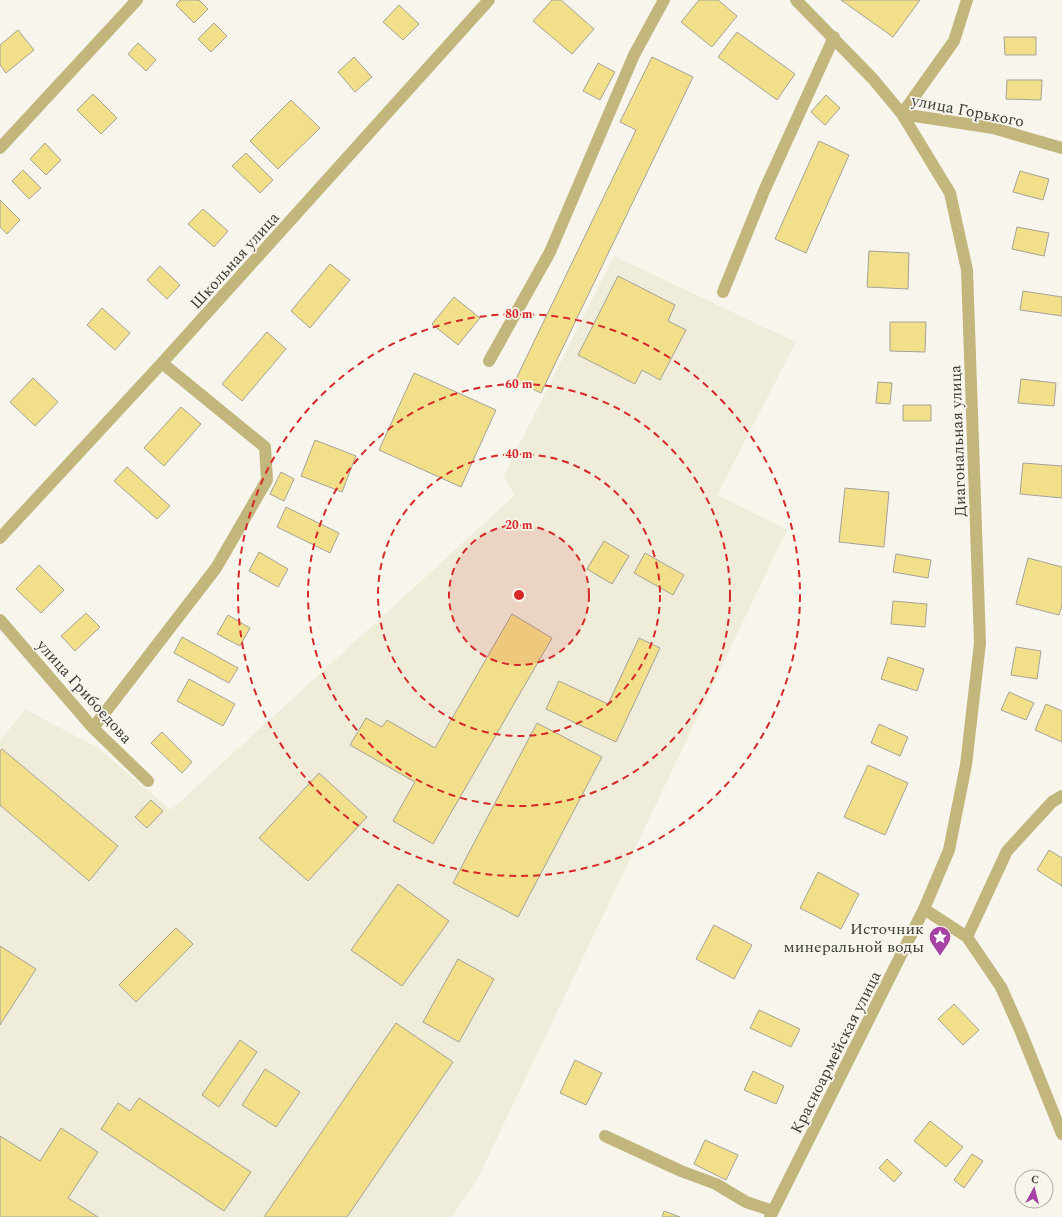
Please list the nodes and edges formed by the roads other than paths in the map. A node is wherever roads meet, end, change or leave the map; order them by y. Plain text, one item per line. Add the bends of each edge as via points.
1 (137, 0) edge
2 (489, 0) edge
3 (664, 0) edge
4 (796, 0) edge
5 (967, 0) edge
6 (834, 37) junction
7 (902, 114) junction
8 (0, 148) edge
9 (1062, 148) edge
10 (723, 292) dead end
11 (489, 361) dead end
12 (162, 363) junction
13 (0, 538) edge
14 (0, 620) edge
15 (93, 728) junction
16 (148, 781) dead end
17 (1062, 796) edge
18 (924, 909) junction
19 (967, 937) junction
20 (1062, 1134) edge
21 (605, 1136) dead end
22 (771, 1214) edge

1 - 8 street
2 - 12 street, Школьная улица
3 - 11 street via 634,55 550,252
4 - 6 street, улица Горького
5 - 7 street via 954,41
6 - 7 street, улица Горького
6 - 10 street via 764,191
7 - 9 street, улица Горького via 993,128
7 - 18 street, Диагональная улица via 950,193 967,270 979,635 966,765 949,850
12 - 13 street, Школьная улица
12 - 15 street via 265,447 267,480 216,568
14 - 15 street, улица Грибоедова
15 - 16 street, улица Грибоедова
17 - 19 street via 1052,802 1007,851
18 - 19 street
18 - 22 street, Красноармейская улица
19 - 20 street via 1001,987
21 - 22 street via 716,1184

